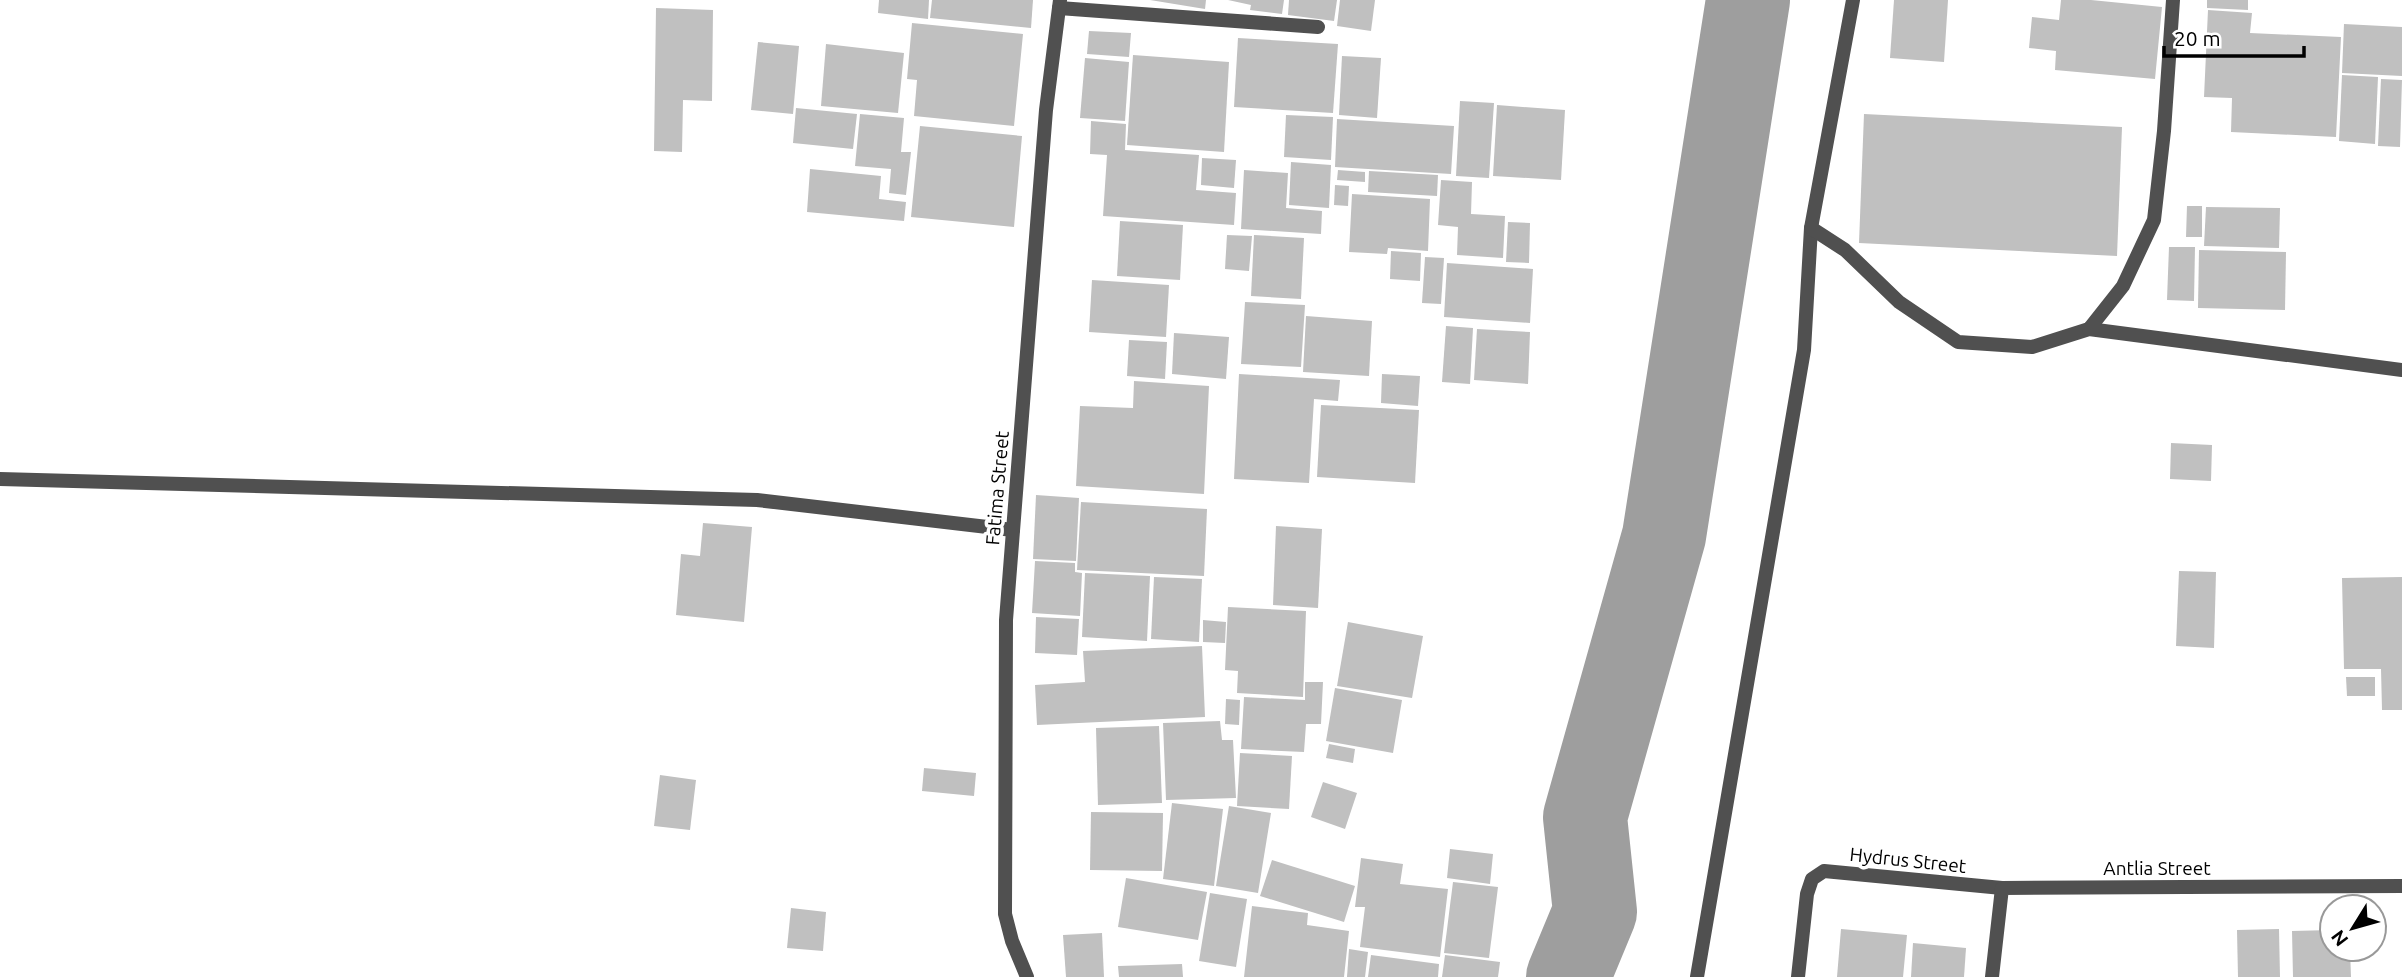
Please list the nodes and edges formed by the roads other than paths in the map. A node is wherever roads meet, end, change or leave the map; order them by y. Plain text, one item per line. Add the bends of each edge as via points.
1 (1853, 0) edge
2 (2173, 0) edge
3 (1060, 4) edge
4 (1318, 27) dead end
5 (1811, 228) junction
6 (2089, 329) junction
7 (2402, 370) edge
8 (0, 479) edge
9 (1013, 530) junction
10 (2402, 886) edge
11 (2002, 888) junction
12 (1027, 977) edge
13 (1697, 977) edge
14 (1798, 977) edge
15 (1992, 977) edge

1 - 5 street
2 - 6 street via 2154,220 2123,286
3 - 4 street
3 - 9 street, Fatima Street via 1046,110
5 - 6 street via 1844,250 1899,302 1958,342 2032,347
5 - 13 street via 1804,350
6 - 7 street
8 - 9 street via 757,500
9 - 12 street, Fatima Street via 1006,620 1005,914
10 - 11 street, Antlia Street
11 - 14 street, Hydrus Street via 1824,871 1812,879 1807,894
11 - 15 street

